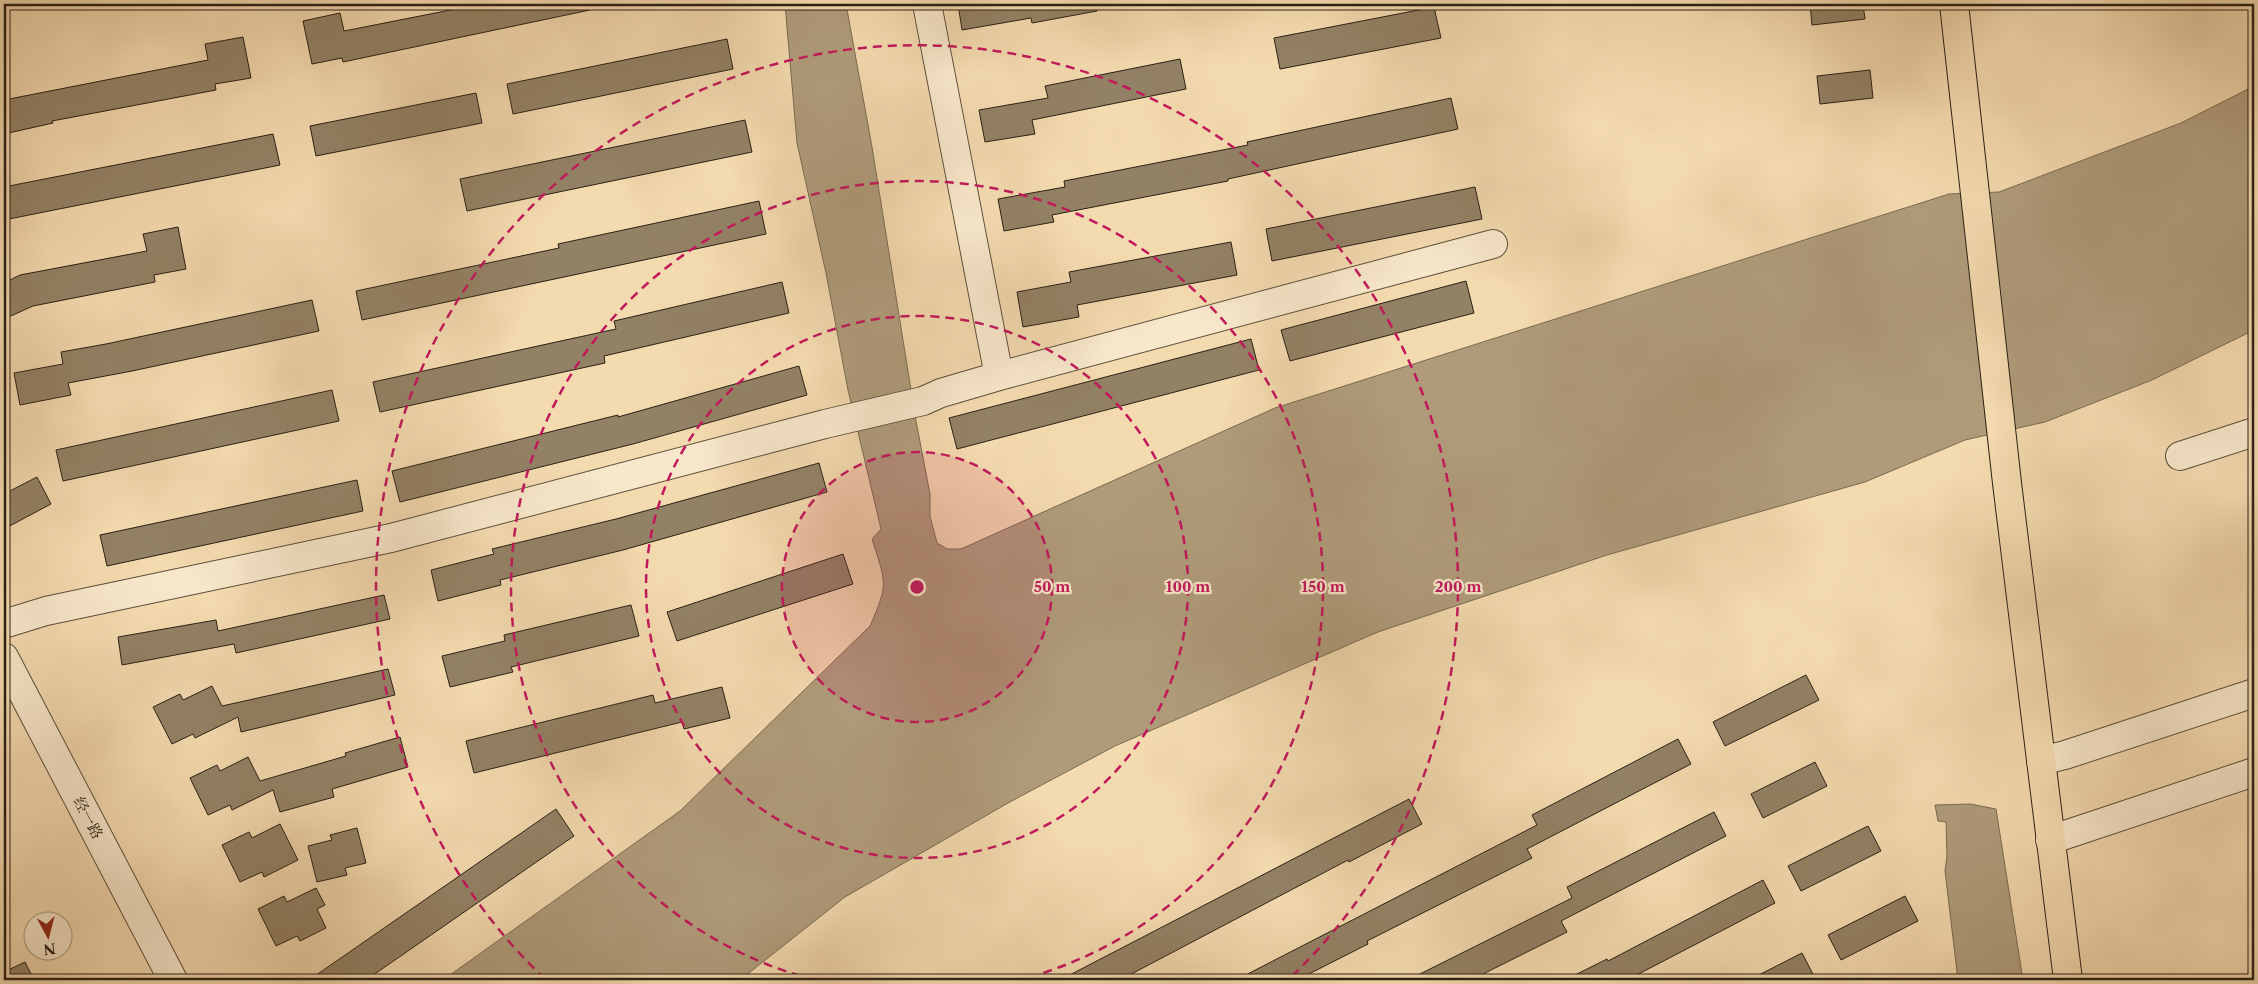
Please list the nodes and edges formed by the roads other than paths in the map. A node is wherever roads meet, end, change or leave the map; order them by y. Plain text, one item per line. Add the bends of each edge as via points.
1 (927, 4) edge
2 (1954, 4) edge
3 (1493, 244) dead end
4 (998, 376) junction
5 (2254, 432) edge
6 (2180, 456) dead end
7 (4, 624) edge
8 (4, 657) edge
9 (2254, 693) edge
10 (2041, 761) junction
11 (2254, 772) edge
12 (2050, 840) junction
13 (173, 980) edge
14 (2068, 980) edge

1 - 4 street
2 - 10 main road
3 - 4 street
4 - 7 street via 923,401 391,538 46,611
5 - 6 street
8 - 13 street, 经一路
9 - 10 street
10 - 12 main road
11 - 12 street
12 - 14 main road

